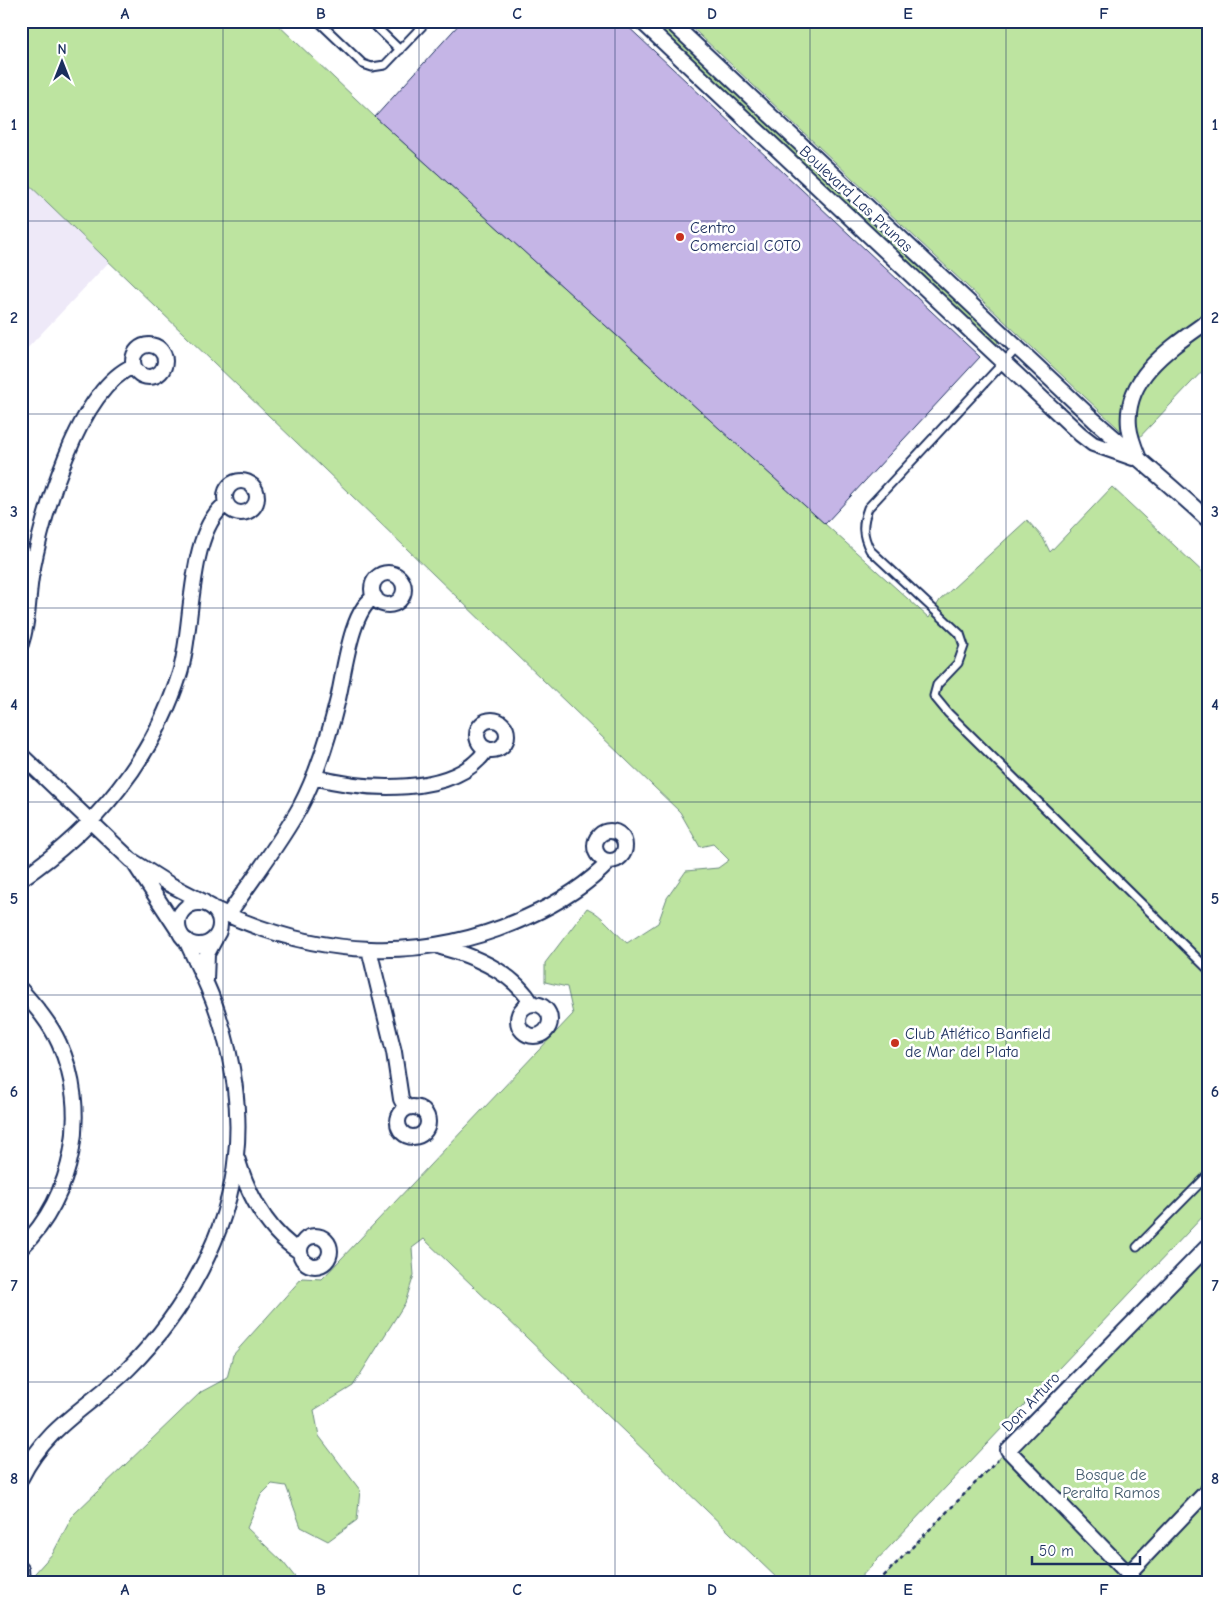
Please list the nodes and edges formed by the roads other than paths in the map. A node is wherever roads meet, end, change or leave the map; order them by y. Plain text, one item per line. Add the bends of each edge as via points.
1 (318, 21) edge
2 (370, 21) edge
3 (640, 21) edge
4 (670, 21) edge
5 (424, 22) edge
6 (656, 26) edge
7 (400, 50) junction
8 (1208, 321) edge
9 (1017, 348) junction
10 (1003, 362) junction
11 (134, 366) dead end
12 (1139, 460) junction
13 (226, 504) dead end
14 (1208, 520) edge
15 (21, 548) edge
16 (31, 575) junction
17 (375, 597) dead end
18 (21, 644) edge
19 (487, 749) dead end
20 (21, 755) edge
21 (314, 778) junction
22 (92, 821) junction
23 (131, 860) junction
24 (608, 862) dead end
25 (21, 879) edge
26 (215, 909) junction
27 (247, 923) junction
28 (182, 935) junction
29 (217, 936) junction
30 (438, 946) junction
31 (369, 950) junction
32 (1208, 969) edge
33 (206, 986) junction
34 (21, 990) edge
35 (532, 1004) dead end
36 (406, 1108) dead end
37 (236, 1155) junction
38 (1208, 1174) edge
39 (1208, 1246) edge
40 (1137, 1247) dead end
41 (21, 1248) edge
42 (300, 1252) dead end
43 (21, 1478) edge
44 (1208, 1490) edge
45 (21, 1569) edge
46 (1132, 1578) edge
47 (22, 1582) edge

1 - 7 lane via 363,64 385,66
2 - 7 lane
3 - 6 street, Boulevard Las Prunas
4 - 9 street, Boulevard Las Prunas
5 - 7 lane
6 - 10 street, Boulevard Las Prunas
8 - 12 street via 1177,343 1142,378 1129,408 1129,427
9 - 10 lane
9 - 12 street, Boulevard Las Prunas
10 - 12 street, Boulevard Las Prunas via 1093,444
10 - 32 lane via 868,508 863,530 865,540 870,550 960,634 964,646 958,663 937,685 934,696
11 - 16 street via 119,374 104,392 89,412 64,459 46,510
12 - 14 street
13 - 22 street via 212,518 200,549 181,671 161,724 131,774
15 - 16 street
16 - 18 street via 30,610
17 - 21 street via 364,605 355,625 336,708
19 - 21 street via 481,758 464,770 408,787 354,786
20 - 22 street
21 - 26 street via 275,848
22 - 23 street
22 - 25 street via 57,853
23 - 26 street
23 - 28 street
24 - 30 street via 592,879 536,913 475,938
26 - 27 street
26 - 28 street via 190,904 185,907 178,918
26 - 29 street via 221,920
27 - 29 street via 236,924
27 - 31 street via 320,944
28 - 29 street via 197,945 209,943
28 - 33 street
29 - 33 street via 206,963
30 - 31 street
30 - 35 street via 465,954 499,972 526,994
31 - 36 street via 394,1052 401,1099
33 - 37 street via 220,1017 232,1068
34 - 41 street via 47,1022 58,1042 71,1084 75,1111 65,1177 47,1216
37 - 42 street via 246,1184 267,1220 277,1234
37 - 43 street via 226,1204 211,1247 176,1314 129,1369 54,1430
38 - 40 lane
39 - 46 street, Don Arturo via 1008,1450
44 - 46 street
45 - 47 street

